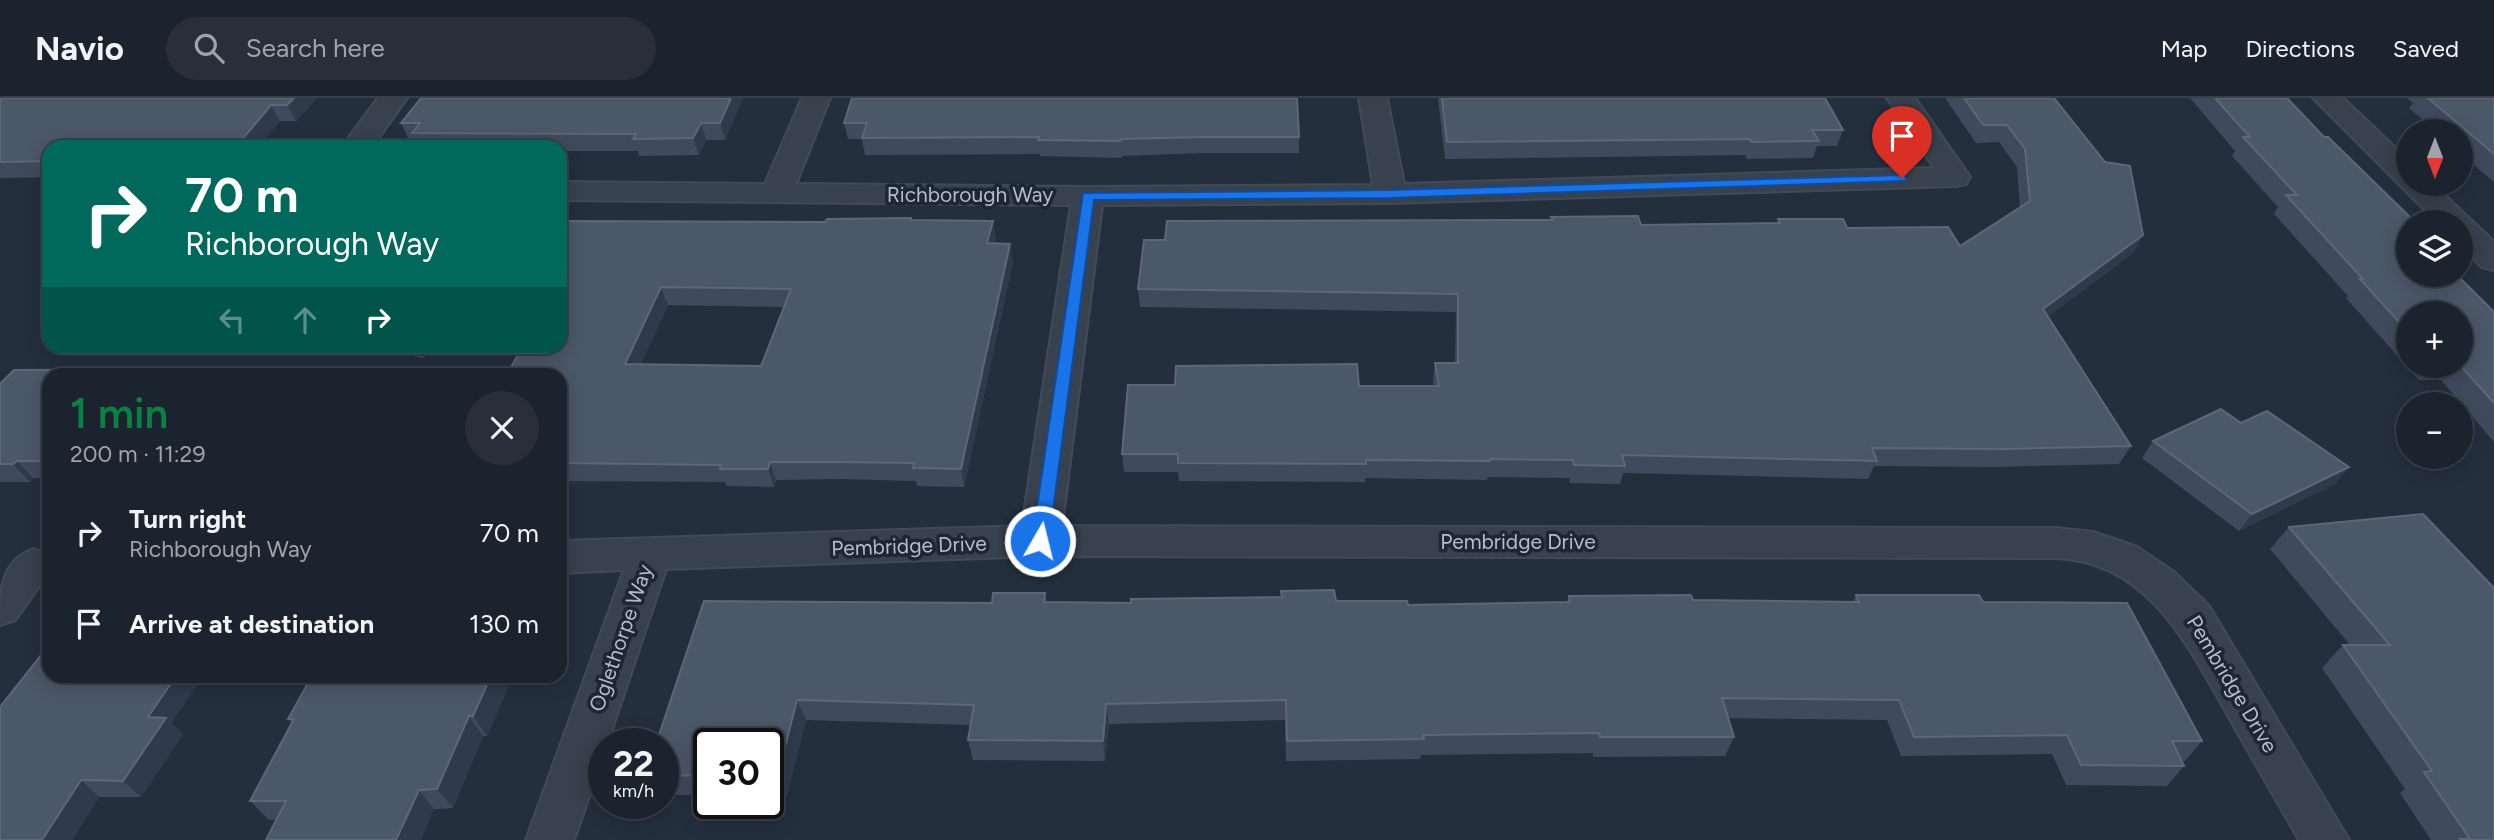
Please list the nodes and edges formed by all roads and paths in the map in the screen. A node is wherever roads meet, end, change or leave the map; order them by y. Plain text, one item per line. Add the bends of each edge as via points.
1 (393, 98) edge
2 (816, 98) edge
3 (1373, 98) edge
4 (1901, 98) edge
5 (2327, 98) edge
6 (362, 140) edge
7 (2396, 165) edge
8 (567, 191) edge
9 (776, 194) junction
10 (1390, 194) junction
11 (1088, 196) junction
12 (2428, 196) edge
13 (2442, 210) edge
14 (2473, 240) edge
15 (2494, 260) edge
16 (1040, 541) junction
17 (650, 555) junction
18 (567, 557) edge
19 (27, 565) edge
20 (0, 608) edge
21 (550, 840) edge
22 (2325, 840) edge

1 - 6 street
2 - 9 street
3 - 10 street
4 - 10 street, Richborough Way via 1955,177
5 - 7 street
8 - 9 street, Richborough Way
9 - 11 street, Richborough Way
10 - 11 street, Richborough Way
11 - 16 street
12 - 13 street
14 - 15 street
16 - 17 street, Pembridge Drive
16 - 22 street, Pembridge Drive via 2017,543 2092,547 2135,563 2194,618
17 - 18 street, Pembridge Drive
17 - 21 street, Oglethorpe Way
19 - 20 street

